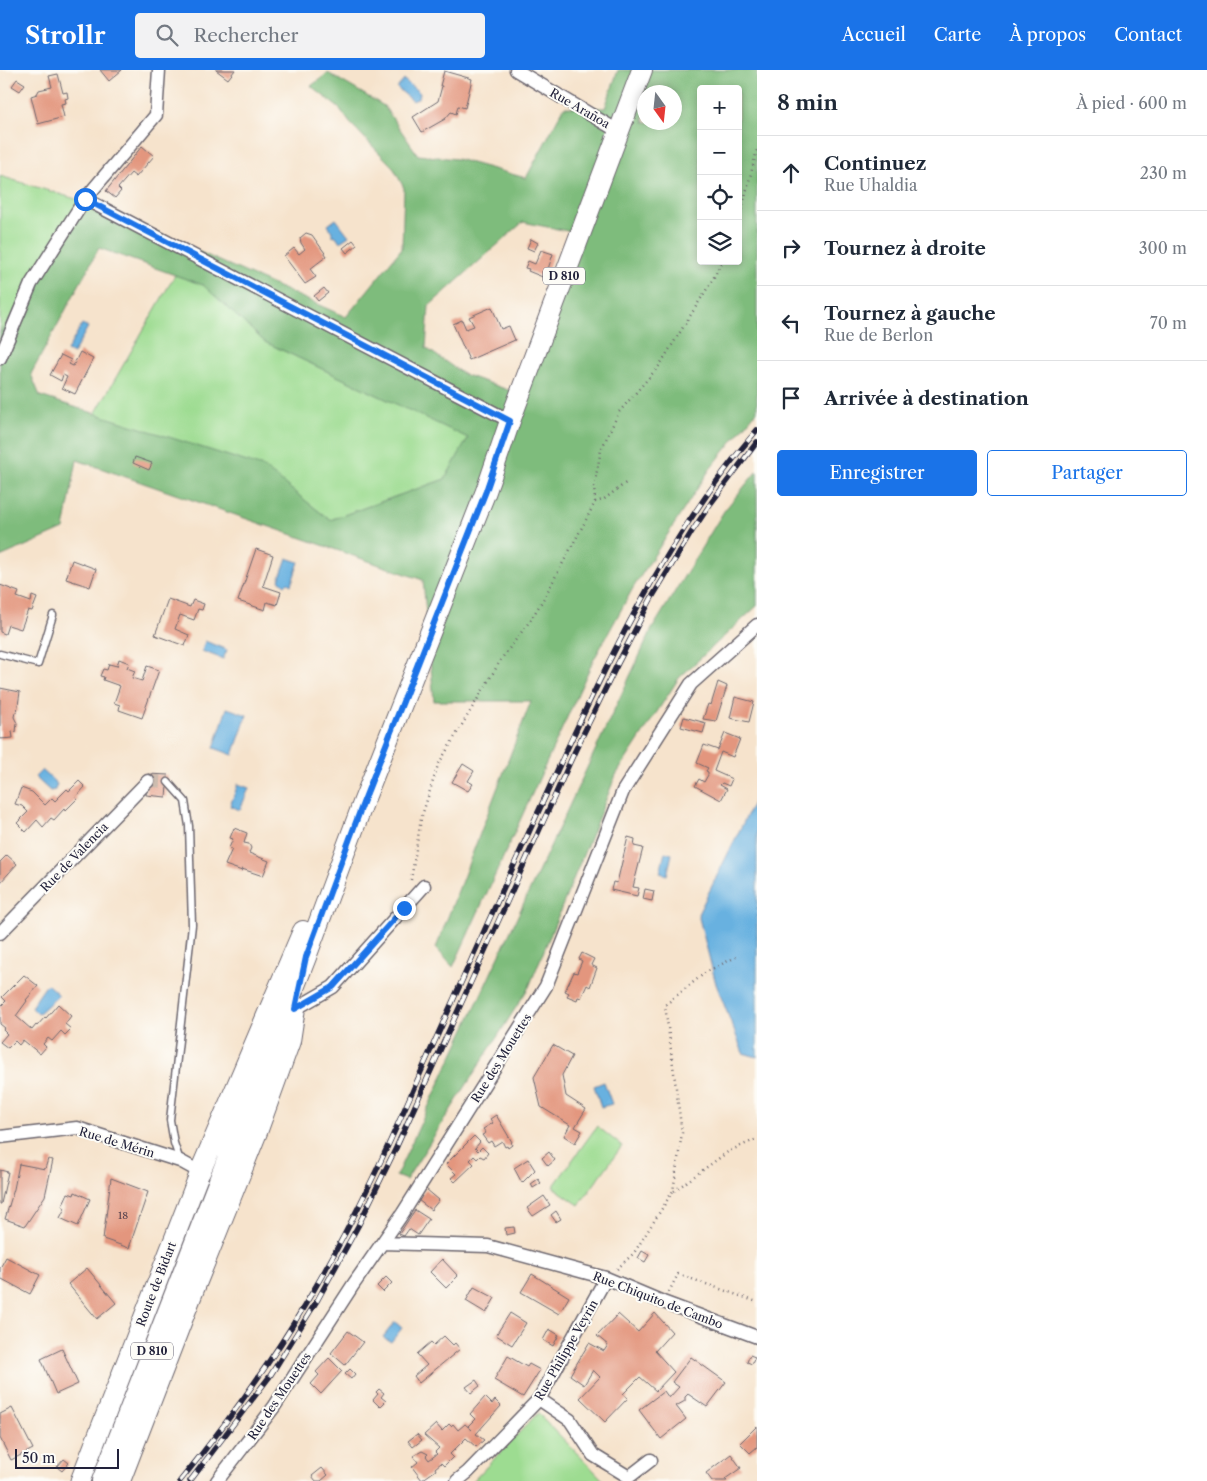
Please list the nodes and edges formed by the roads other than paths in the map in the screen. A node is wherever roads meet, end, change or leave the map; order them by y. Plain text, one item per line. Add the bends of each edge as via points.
1 (159, 70) edge
2 (516, 70) edge
3 (642, 70) edge
4 (618, 131) junction
5 (85, 199) junction
6 (0, 358) edge
7 (510, 421) junction
8 (53, 615) dead end
9 (757, 625) edge
10 (0, 654) edge
11 (148, 781) dead end
12 (168, 782) dead end
13 (363, 803) junction
14 (424, 886) dead end
15 (0, 933) edge
16 (306, 957) junction
17 (295, 1009) junction
18 (0, 1137) edge
19 (180, 1161) junction
20 (200, 1172) junction
21 (382, 1243) junction
22 (606, 1278) junction
23 (757, 1337) edge
24 (539, 1399) junction
25 (651, 1460) dead end
26 (80, 1481) edge
27 (102, 1481) edge
28 (120, 1481) edge
29 (216, 1481) edge
30 (457, 1481) edge

1 - 5 street via 156,115
2 - 4 street, Rue Arañoa
3 - 4 main road, D 810
4 - 7 main road, D 810
5 - 6 street via 31,284
5 - 7 street
7 - 13 main road, D 810 via 486,491
8 - 10 lane via 38,664
9 - 21 street, Rue des Mouettes via 691,684 623,791 546,986
11 - 15 street, Rue de Valencia
12 - 19 lane via 185,801 189,826 192,925 170,1120
13 - 16 main road, D 810
13 - 20 main road via 298,941
14 - 17 street via 333,987
16 - 17 main road
16 - 27 main road, D 810
17 - 28 main road via 290,1041 257,1132
18 - 19 street, Rue de Mérin via 77,1128
19 - 20 street, Rue de Mérin
20 - 26 main road, Route de Bidart
21 - 22 street, Rue Chiquito de Cambo via 488,1246
21 - 29 street, Rue des Mouettes via 274,1407
22 - 23 street, Rue Chiquito de Cambo
22 - 24 street, Rue Philippe Veyrin
24 - 25 street via 570,1420 593,1455 629,1477
24 - 30 street, Rue Philippe Veyrin

